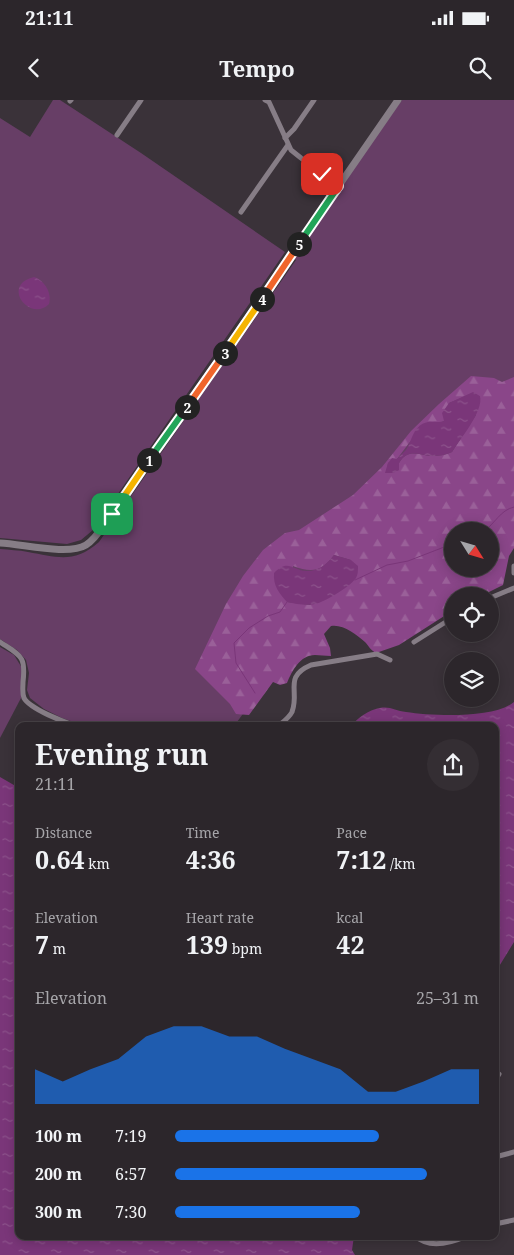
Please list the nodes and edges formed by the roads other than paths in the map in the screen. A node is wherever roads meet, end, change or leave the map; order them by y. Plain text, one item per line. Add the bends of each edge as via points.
1 (142, 100) edge
2 (314, 100) edge
3 (398, 100) edge
4 (268, 101) edge
5 (117, 135) dead end
6 (285, 138) junction
7 (288, 145) junction
8 (339, 186) junction
9 (241, 212) dead end
10 (0, 543) edge
11 (514, 566) edge
12 (514, 573) edge
13 (514, 588) edge
14 (499, 594) edge
15 (444, 623) edge
16 (0, 642) edge
17 (414, 642) dead end
18 (390, 660) dead end
19 (66, 722) edge
20 (282, 722) edge
21 (514, 1152) edge
22 (499, 1156) edge
23 (514, 1220) edge
24 (499, 1222) edge
25 (420, 1240) edge
26 (456, 1240) edge

1 - 5 street
2 - 6 street
3 - 8 street
4 - 6 street
6 - 7 street
7 - 8 street
7 - 9 street
8 - 10 street via 92,540 66,551
11 - 12 street
13 - 14 street
15 - 17 street
16 - 19 street via 23,661 26,701
18 - 20 street via 377,654 303,668 294,678 292,712
21 - 22 street
23 - 24 street
25 - 26 street via 434,1244

